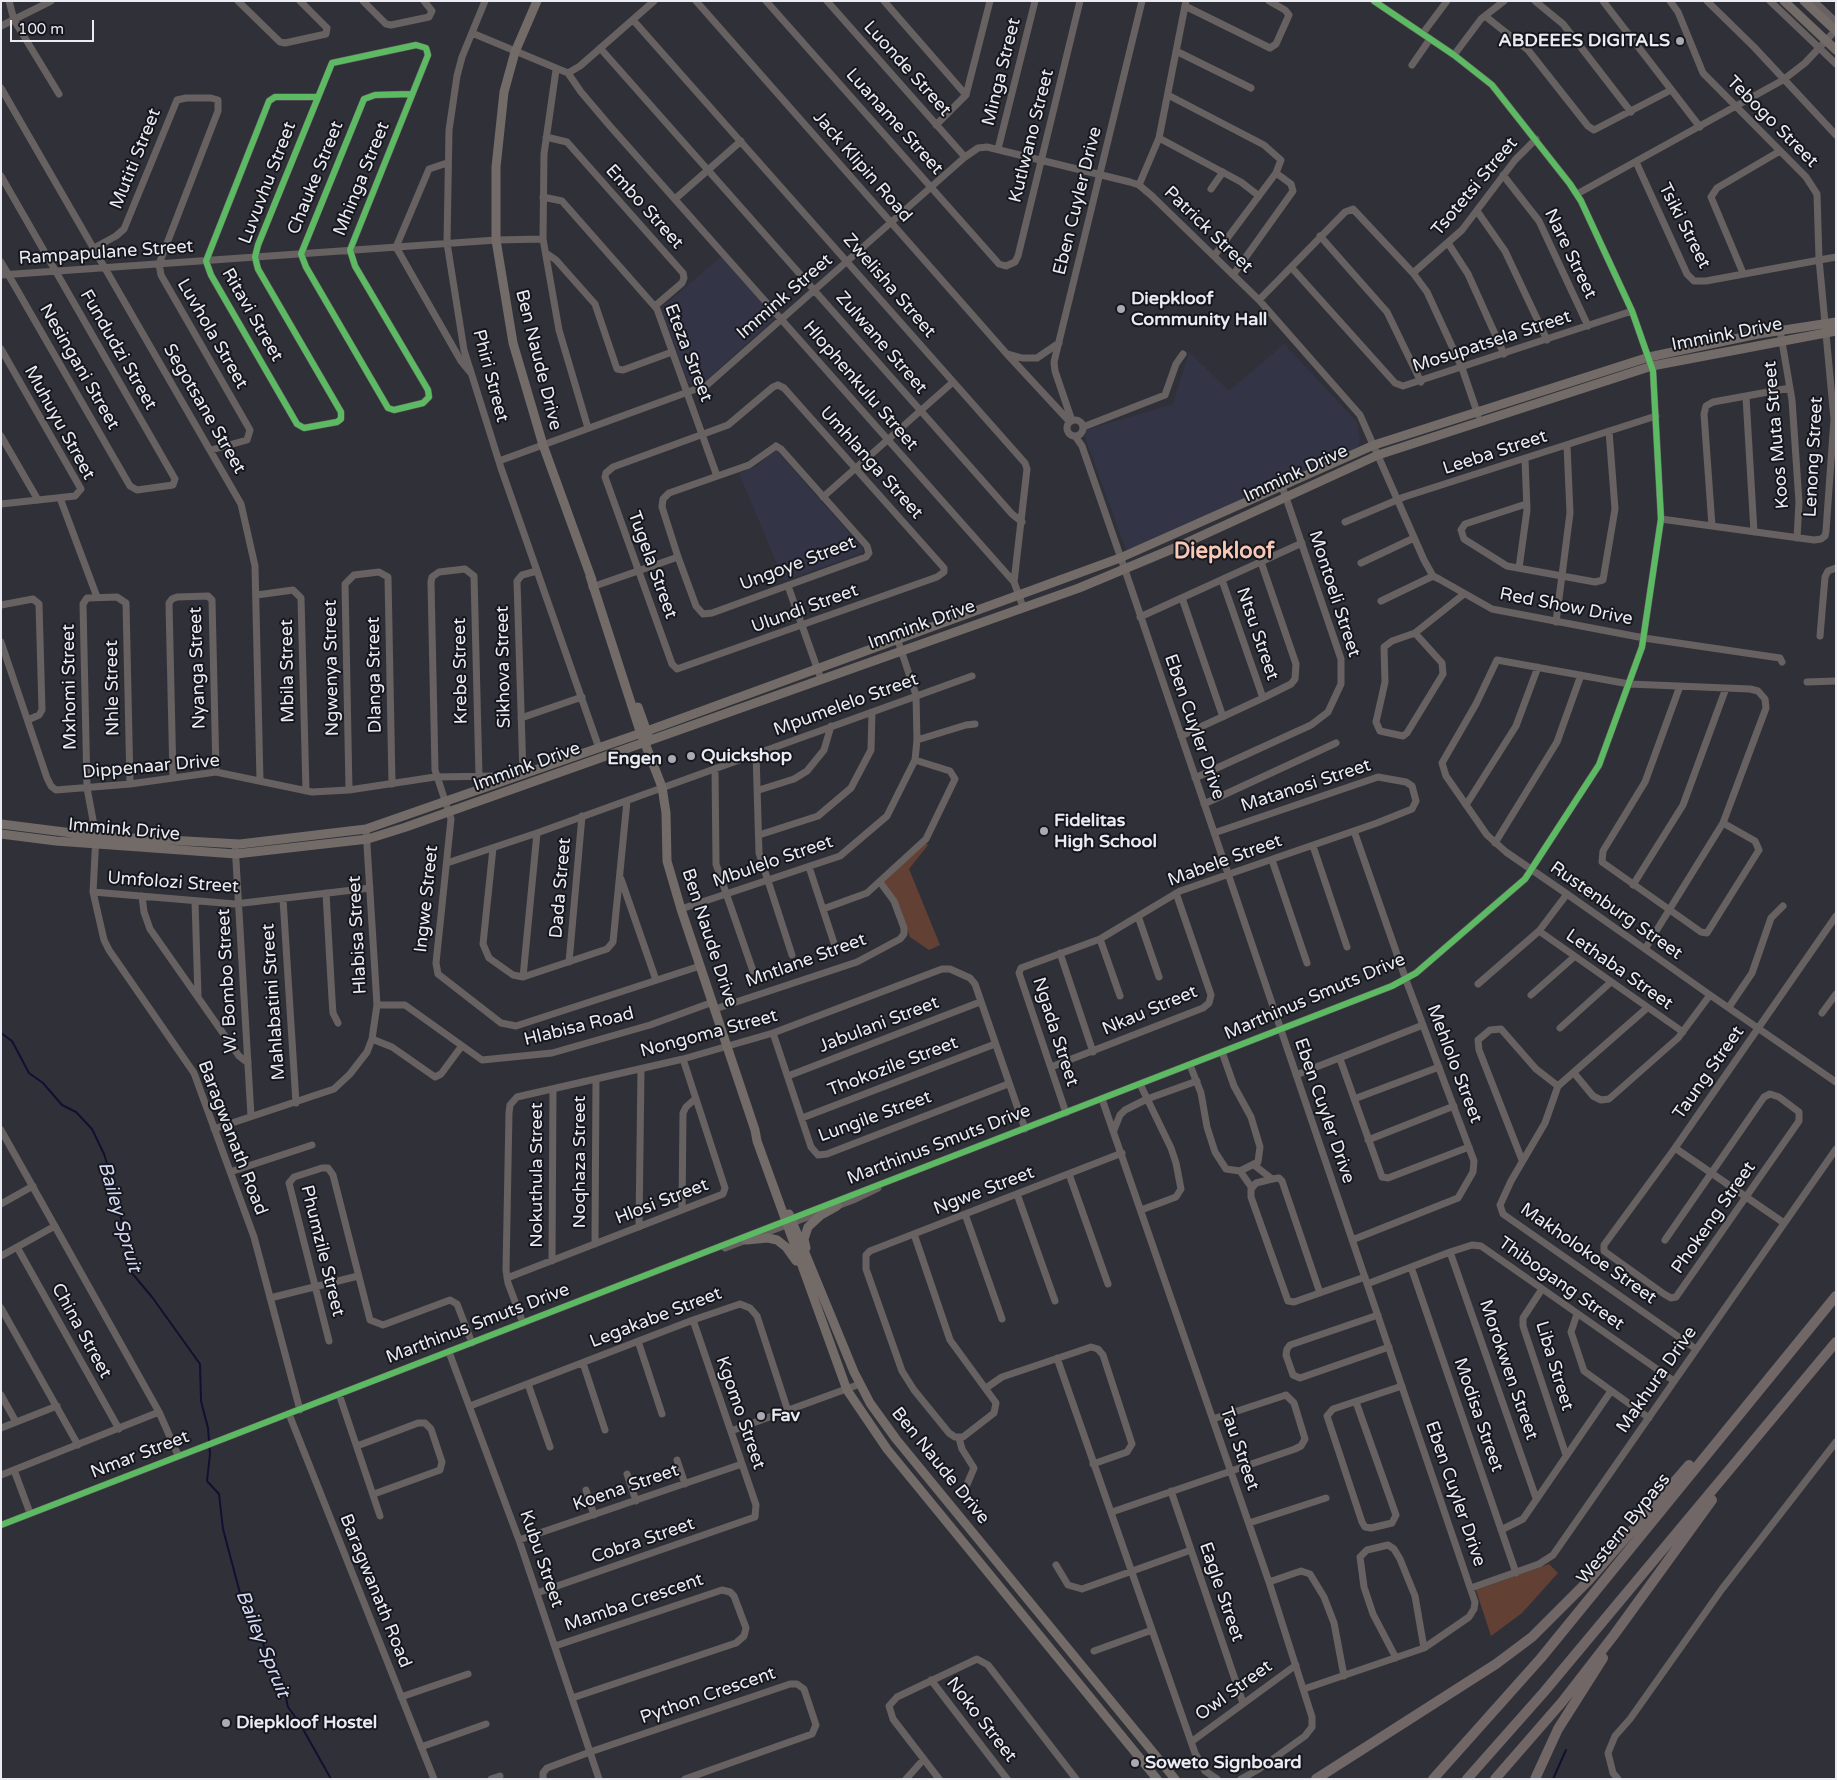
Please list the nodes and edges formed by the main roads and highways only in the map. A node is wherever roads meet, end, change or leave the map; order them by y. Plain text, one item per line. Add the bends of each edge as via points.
1 (537, 1) edge
2 (1784, 1) edge
3 (1804, 1) edge
4 (1836, 31) edge
5 (1836, 50) edge
6 (1836, 322) edge
7 (1829, 329) edge
8 (1650, 361) junction
9 (900, 646) junction
10 (645, 737) junction
11 (447, 807) junction
12 (1, 824) edge
13 (1, 834) edge
14 (367, 834) junction
15 (96, 840) junction
16 (837, 1206) road end
17 (746, 1240) road end
18 (808, 1272) junction
19 (1836, 1296) edge
20 (1836, 1342) edge
21 (1745, 1404) junction
22 (1764, 1428) junction
23 (1614, 1635) junction
24 (1444, 1767) junction
25 (1157, 1779) edge
26 (1175, 1779) edge
27 (1316, 1779) edge
28 (1424, 1779) edge
29 (1433, 1779) edge
30 (1467, 1779) edge
31 (1495, 1779) edge
32 (1535, 1779) edge

1 - 10 main road, Ben Naude Drive via 515,52 504,92 498,127 496,240 514,343 543,445
2 - 5 main road
3 - 4 main road
6 - 7 main road, Immink Drive
7 - 8 main road, Immink Drive via 1782,340
7 - 8 main road, Immink Drive via 1780,330
8 - 9 main road, Immink Drive via 1378,455 1124,570
8 - 9 main road, Immink Drive via 1477,411 1374,445 1120,558 1018,596
9 - 10 main road, Immink Drive via 821,678
9 - 10 main road, Immink Drive via 817,669
10 - 11 main road, Immink Drive
10 - 11 main road, Immink Drive via 599,748
10 - 18 main road, Ben Naude Drive via 662,787 668,864 681,909 755,1130
11 - 14 main road, Immink Drive
12 - 15 main road, Immink Drive
13 - 15 main road, Immink Drive
14 - 15 main road, Immink Drive via 235,844
14 - 15 main road, Immink Drive via 236,854
16 - 18 main road via 808,1227 804,1239
17 - 18 main road via 768,1238 780,1242
18 - 25 main road, Ben Naude Drive via 847,1390 887,1449
18 - 26 main road, Ben Naude Drive via 870,1403 896,1439
19 - 21 highway, Western Bypass
20 - 22 highway
21 - 24 highway, Western Bypass via 1541,1658
21 - 27 highway via 1707,1443 1570,1602 1532,1637 1496,1664
22 - 23 highway
22 - 30 highway via 1544,1692
23 - 31 highway via 1562,1702
23 - 32 highway via 1606,1654 1558,1729
24 - 28 highway
24 - 29 highway, Western Bypass

